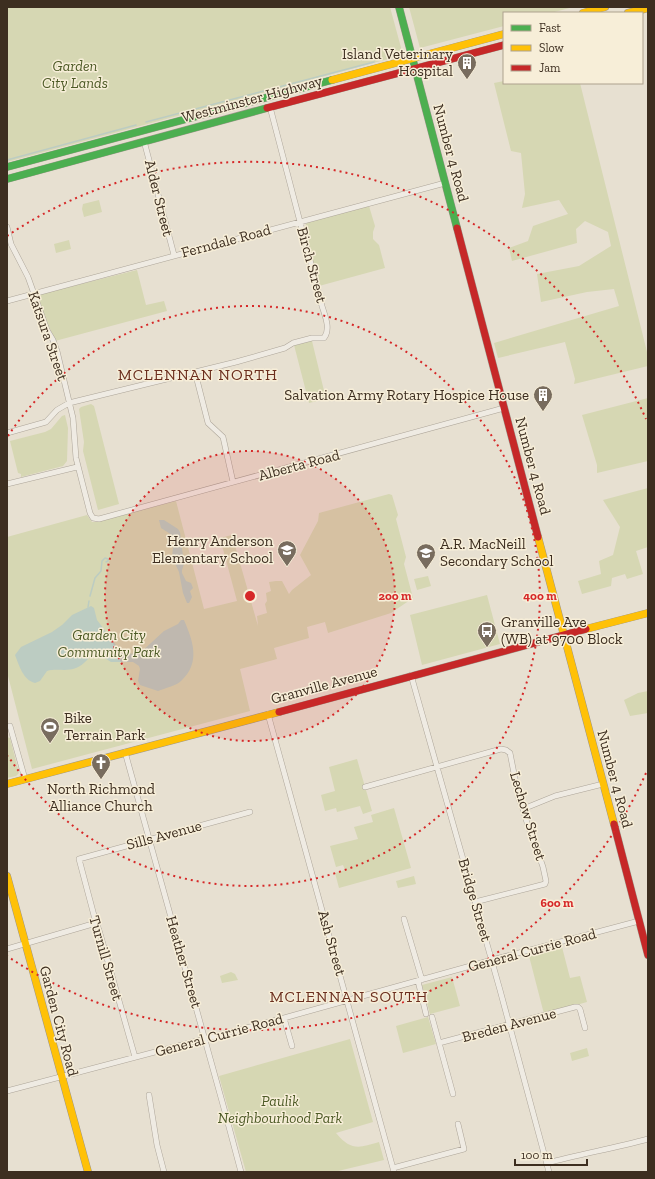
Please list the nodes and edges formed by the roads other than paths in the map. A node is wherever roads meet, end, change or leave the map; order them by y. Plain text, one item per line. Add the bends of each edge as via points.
1 (398, 7) edge
2 (605, 7) edge
3 (648, 8) edge
4 (587, 12) edge
5 (632, 12) edge
6 (503, 34) edge
7 (503, 45) edge
8 (413, 58) junction
9 (415, 68) junction
10 (270, 107) junction
11 (142, 131) junction
12 (144, 141) junction
13 (7, 167) edge
14 (7, 179) edge
15 (445, 183) junction
16 (300, 222) junction
17 (7, 227) edge
18 (174, 255) junction
19 (34, 293) junction
20 (7, 301) edge
21 (195, 372) junction
22 (69, 403) junction
23 (504, 408) junction
24 (7, 433) edge
25 (78, 467) junction
26 (233, 482) junction
27 (7, 484) edge
28 (93, 518) joint
29 (648, 613) edge
30 (564, 635) junction
31 (411, 675) junction
32 (268, 714) junction
33 (10, 726) dead end
34 (125, 752) junction
35 (438, 767) junction
36 (25, 779) junction
37 (8, 784) edge
38 (603, 784) junction
39 (365, 787) dead end
40 (524, 809) junction
41 (250, 812) dead end
42 (149, 839) junction
43 (79, 858) joint
44 (7, 876) edge
45 (475, 902) junction
46 (404, 919) dead end
47 (639, 921) junction
48 (96, 923) junction
49 (25, 944) junction
50 (7, 949) edge
51 (648, 955) edge
52 (492, 960) junction
53 (420, 981) junction
54 (347, 1000) junction
55 (426, 1014) dead end
56 (432, 1017) dead end
57 (284, 1018) junction
58 (510, 1025) junction
59 (585, 1028) dead end
60 (205, 1038) junction
61 (440, 1043) junction
62 (292, 1046) dead end
63 (135, 1057) junction
64 (62, 1078) junction
65 (7, 1091) edge
66 (453, 1094) dead end
67 (149, 1095) dead end
68 (458, 1124) dead end
69 (648, 1139) edge
70 (547, 1163) junction
71 (394, 1170) edge
72 (88, 1172) edge
73 (164, 1172) edge
74 (241, 1172) edge
75 (549, 1172) edge

1 - 8 main road, Number 4 Road
2 - 4 main road
3 - 5 main road
6 - 8 main road, Westminster Highway
7 - 9 main road, Westminster Highway
8 - 9 main road, Number 4 Road
8 - 11 main road, Westminster Highway
9 - 10 main road, Westminster Highway
9 - 15 main road, Number 4 Road
10 - 12 main road, Westminster Highway
10 - 16 street, Birch Street
11 - 12 main road
11 - 13 main road, Westminster Highway
12 - 14 main road, Westminster Highway
12 - 18 street, Alder Street
15 - 16 street, Ferndale Road
15 - 23 main road, Number 4 Road
16 - 18 street, Ferndale Road
16 - 21 street, Birch Street via 328,328 327,334 324,338 293,343 285,348
17 - 19 street, Katsura Street via 11,244
18 - 19 street, Ferndale Road
19 - 20 street, Ferndale Road
19 - 22 street, Katsura Street via 46,330 57,352
21 - 22 street
21 - 26 street via 208,423 223,438
22 - 24 street via 57,410 46,422
22 - 25 street, Katsura Street via 75,431
23 - 26 street, Alberta Road
23 - 30 main road, Number 4 Road
25 - 27 street
25 - 28 street, Katsura Street
26 - 28 street, Alberta Road via 99,519
29 - 30 main road, Granville Avenue
30 - 31 main road, Granville Avenue
30 - 38 main road, Number 4 Road
31 - 32 main road, Granville Avenue
31 - 35 street, Bridge Street
32 - 34 main road, Granville Avenue
32 - 54 street, Ash Street
33 - 36 street
34 - 36 main road, Granville Avenue
34 - 42 street, Heather Street
35 - 39 street
35 - 40 street, Lechow Street via 501,749 506,750 510,753 519,799
35 - 45 street, Bridge Street
36 - 37 main road, Granville Avenue
38 - 40 street via 555,796
38 - 47 main road, Number 4 Road
40 - 45 street, Lechow Street via 543,867 545,884
41 - 42 street, Sills Avenue
42 - 43 street, Sills Avenue
42 - 60 street, Heather Street
43 - 48 street, Turnill Street
44 - 49 main road, Garden City Road
45 - 52 street, Bridge Street
46 - 53 street
47 - 51 main road, Number 4 Road
47 - 52 street, General Currie Road
48 - 49 street
48 - 63 street, Turnill Street
49 - 50 street
49 - 64 main road, Garden City Road
52 - 53 street, General Currie Road
52 - 58 street, Bridge Street
53 - 54 street, General Currie Road
53 - 55 street
54 - 57 street, General Currie Road
54 - 71 street, Ash Street
56 - 61 street
57 - 60 street, General Currie Road
57 - 62 street
58 - 59 street, Breden Avenue via 578,1007
58 - 61 street, Breden Avenue
58 - 70 street, Bridge Street
60 - 63 street, General Currie Road
60 - 74 street, Heather Street
61 - 66 street
63 - 64 street, General Currie Road
64 - 65 street, General Currie Road
64 - 72 main road, Garden City Road
67 - 73 street via 156,1145
68 - 71 street via 464,1149
69 - 70 street
70 - 75 street, Bridge Street

